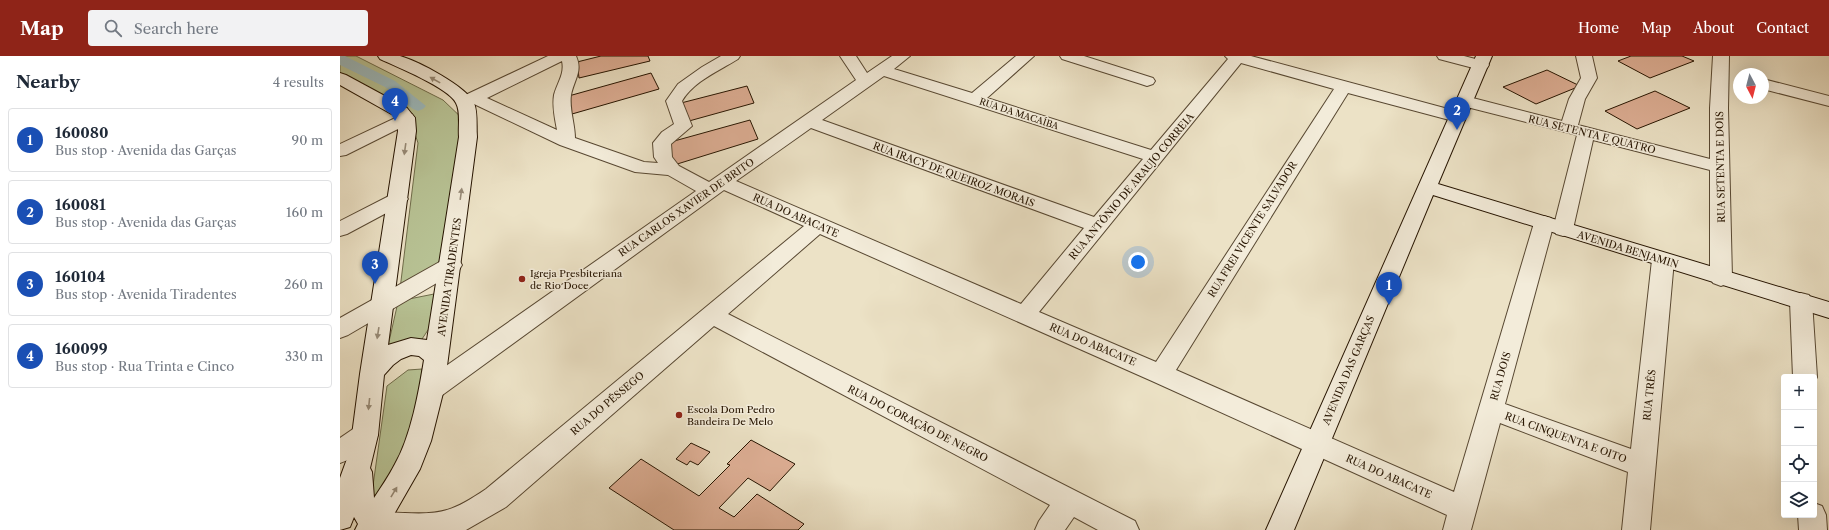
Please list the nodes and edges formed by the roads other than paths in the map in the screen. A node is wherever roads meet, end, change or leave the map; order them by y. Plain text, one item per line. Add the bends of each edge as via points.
1 (386, 56) edge
2 (561, 56) edge
3 (568, 56) edge
4 (732, 56) edge
5 (848, 56) edge
6 (902, 56) edge
7 (1026, 56) edge
8 (1068, 56) edge
9 (1445, 56) edge
10 (1584, 56) edge
11 (1235, 57) edge
12 (1482, 60) edge
13 (1725, 68) edge
14 (882, 70) junction
15 (340, 78) edge
16 (865, 81) junction
17 (1147, 81) dead end
18 (1344, 86) junction
19 (1769, 86) edge
20 (469, 100) junction
21 (974, 100) junction
22 (1829, 101) edge
23 (1461, 110) junction
24 (406, 118) junction
25 (809, 121) junction
26 (1568, 128) junction
27 (1586, 133) junction
28 (566, 141) junction
29 (340, 151) edge
30 (1155, 157) junction
31 (1720, 167) junction
32 (672, 170) junction
33 (716, 186) junction
34 (1427, 186) junction
35 (398, 199) junction
36 (818, 225) junction
37 (1098, 226) junction
38 (1553, 226) junction
39 (340, 229) edge
40 (1663, 260) junction
41 (451, 265) junction
42 (1721, 278) junction
43 (1801, 301) junction
44 (382, 305) junction
45 (1829, 310) edge
46 (1024, 315) junction
47 (711, 316) junction
48 (340, 329) edge
49 (437, 357) junction
50 (372, 374) junction
51 (1161, 374) junction
52 (1805, 374) edge
53 (432, 389) junction
54 (1490, 409) junction
55 (1317, 443) junction
56 (356, 448) edge
57 (1642, 465) junction
58 (1069, 501) junction
59 (340, 518) edge
60 (1812, 518) edge
61 (1460, 519) edge
62 (371, 527) edge
63 (1049, 530) edge
64 (1125, 530) edge
65 (1280, 530) edge
66 (1636, 530) edge
67 (1813, 530) edge

20 -> 1 street
2 - 20 street
3 - 28 street via 572,62 572,73 563,93 562,113 567,128
4 - 32 street via 684,86 674,101 683,126 662,143 663,157
5 - 16 street
6 - 14 street, RUA CARLOS XAVIER DE BRITO
7 - 21 street
8 - 17 street
9 - 12 street
10 - 26 street via 1589,78 1577,99
11 - 18 street, RUA SETENTA E QUATRO
11 - 30 street, RUA ANTÔNIO DE ARAUJO CORREIA
12 - 23 street, AVENIDA DAS GARÇAS
13 - 31 street, RUA SETENTA E DOIS
14 - 16 street, RUA CARLOS XAVIER DE BRITO
14 - 21 street, RUA DA MACAÍBA
15 - 24 street via 401,112
16 - 25 street, RUA CARLOS XAVIER DE BRITO
18 - 23 street, RUA SETENTA E QUATRO
18 - 51 street, RUA FREI VICENTE SALVADOR
19 - 22 street
20 - 28 street
41 -> 20 street, AVENIDA TIRADENTES via 468,137
21 - 30 street, RUA DA MACAÍBA
23 - 26 street, RUA SETENTA E QUATRO
23 - 34 street, AVENIDA DAS GARÇAS
24 - 29 street
24 -> 35 street via 407,131
25 - 33 street, RUA CARLOS XAVIER DE BRITO
25 - 37 street, RUA IRACY DE QUEIROZ MORAIS
26 - 27 street, RUA SETENTA E QUATRO
27 - 31 street, RUA SETENTA E QUATRO
27 - 38 street, RUA DOIS
28 - 32 street via 642,168
30 - 37 street, RUA ANTÔNIO DE ARAUJO CORREIA
31 - 42 street, RUA SETENTA E DOIS
32 - 33 street, RUA DO ABACATE
33 - 36 street, RUA DO ABACATE
33 - 53 street, RUA CARLOS XAVIER DE BRITO
34 - 38 street, AVENIDA BENJAMIN
34 - 55 street, AVENIDA DAS GARÇAS
35 - 39 street
35 - 44 street
36 - 46 street, RUA DO ABACATE
36 - 47 street, RUA DO PÊSSEGO
37 - 46 street, RUA ANTÔNIO DE ARAUJO CORREIA
38 - 40 street, AVENIDA BENJAMIN
38 - 54 street, RUA DOIS
40 - 42 street, AVENIDA BENJAMIN
40 - 57 street, RUA TRÊS
41 - 44 street
41 - 49 street, AVENIDA TIRADENTES
42 - 43 street, AVENIDA BENJAMIN
43 - 45 street, AVENIDA BENJAMIN
43 - 52 street
44 - 48 street
44 -> 50 street
46 - 51 street, RUA DO ABACATE
47 - 58 street, RUA DO CORAÇÃO DE NEGRO
47 - 62 street, RUA DO PÊSSEGO via 496,498 467,516 438,526
49 - 50 street via 428,348 421,346 403,348 387,356
49 - 53 street, AVENIDA TIRADENTES
50 -> 56 street
51 - 55 street, RUA DO ABACATE
62 -> 53 street, AVENIDA TIRADENTES via 407,469 418,441
54 - 57 street, RUA CINQUENTA E OITO
54 - 61 street, RUA DOIS
55 - 61 street, RUA DO ABACATE
55 - 65 street, AVENIDA DAS GARÇAS
56 - 59 street
56 - 62 street via 360,500
57 - 66 street, RUA TRÊS
58 - 63 street
58 - 64 street, RUA DO CORAÇÃO DE NEGRO
60 - 67 street

